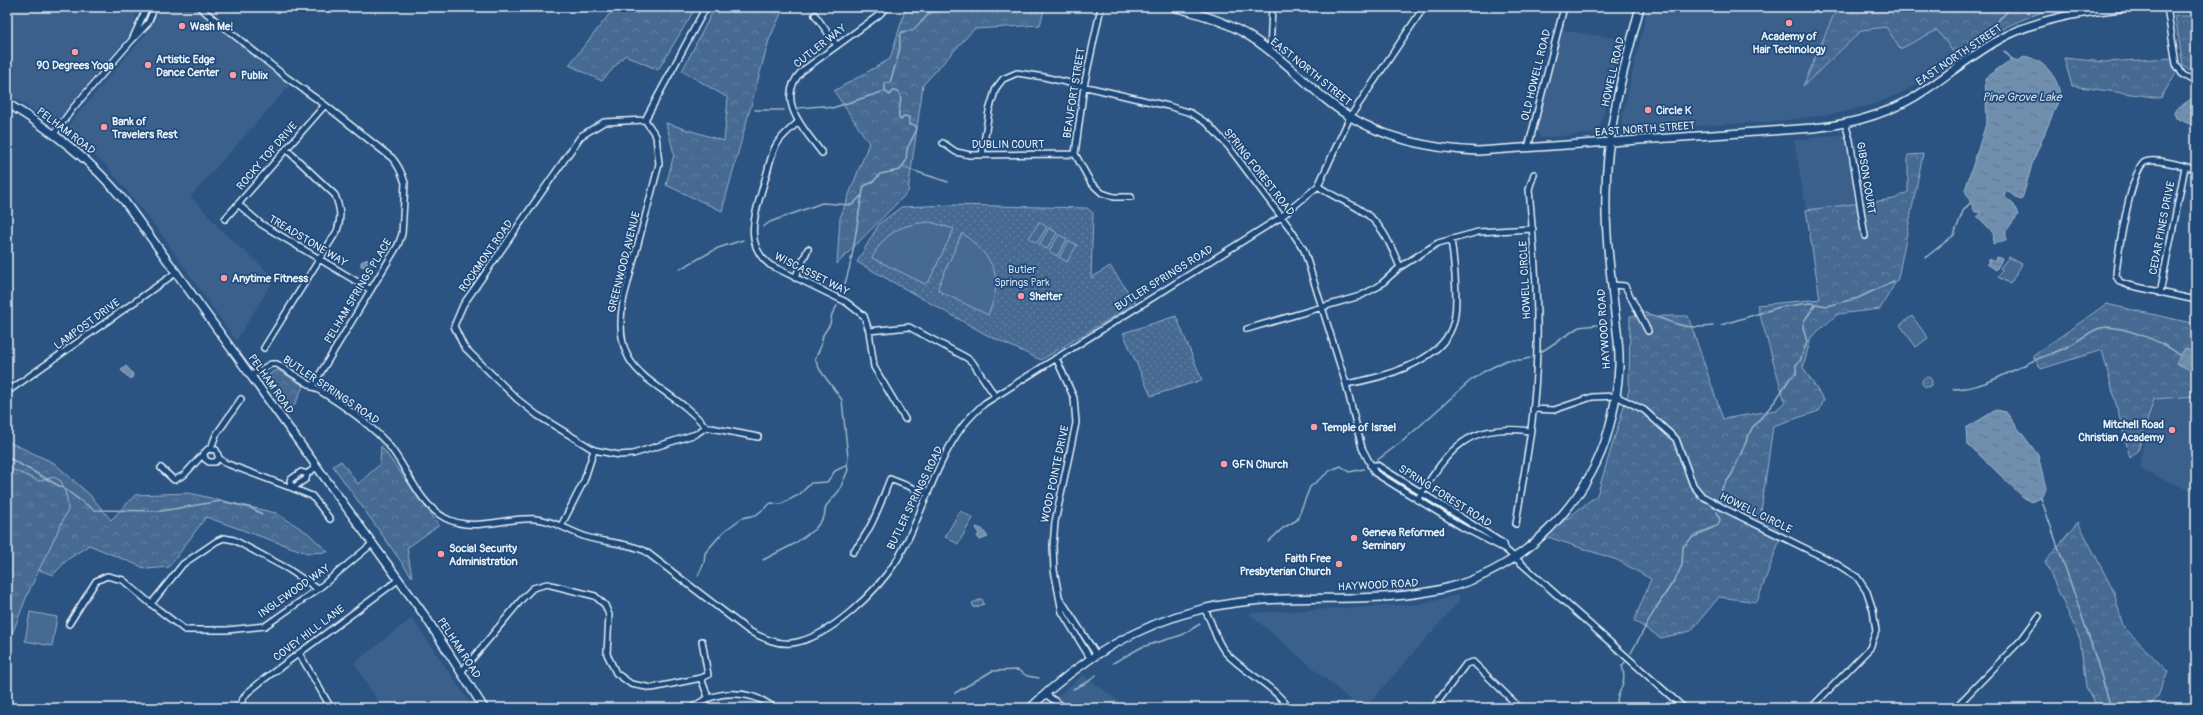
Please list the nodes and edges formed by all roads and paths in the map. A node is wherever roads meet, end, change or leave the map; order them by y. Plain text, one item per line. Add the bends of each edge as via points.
1 (147, 7) edge
2 (154, 7) edge
3 (199, 7) edge
4 (706, 7) edge
5 (887, 7) edge
6 (1101, 7) edge
7 (1173, 7) edge
8 (1272, 7) edge
9 (1424, 7) edge
10 (1564, 7) edge
11 (1640, 7) edge
12 (2129, 7) edge
13 (2167, 7) edge
14 (2077, 10) edge
15 (815, 15) dead end
16 (132, 40) junction
17 (836, 44) junction
18 (1270, 52) junction
19 (2196, 82) edge
20 (1084, 86) junction
21 (7, 103) edge
22 (325, 105) junction
23 (1350, 117) junction
24 (645, 120) junction
25 (798, 122) junction
26 (1845, 123) junction
27 (54, 134) junction
28 (1610, 142) junction
29 (944, 143) dead end
30 (1528, 148) junction
31 (286, 149) junction
32 (822, 154) dead end
33 (982, 154) junction
34 (1075, 154) junction
35 (2185, 167) junction
36 (2196, 169) edge
37 (1534, 174) dead end
38 (1318, 186) junction
39 (1131, 197) dead end
40 (238, 204) junction
41 (1281, 217) junction
42 (225, 220) dead end
43 (1532, 229) junction
44 (1865, 236) dead end
45 (1451, 239) junction
46 (808, 249) dead end
47 (319, 260) junction
48 (1400, 267) junction
49 (177, 272) junction
50 (795, 278) junction
51 (1612, 285) junction
52 (372, 290) junction
53 (2160, 293) junction
54 (2196, 300) edge
55 (1322, 307) junction
56 (1248, 329) dead end
57 (870, 331) junction
58 (1648, 331) dead end
59 (264, 348) dead end
60 (1056, 358) junction
61 (252, 375) junction
62 (1346, 384) junction
63 (312, 387) junction
64 (7, 392) edge
65 (995, 396) junction
66 (1616, 396) junction
67 (241, 399) dead end
68 (1533, 409) junction
69 (905, 419) dead end
70 (706, 427) junction
71 (1530, 431) junction
72 (758, 437) dead end
73 (211, 448) junction
74 (594, 450) junction
75 (204, 453) junction
76 (218, 458) junction
77 (1370, 465) junction
78 (316, 467) junction
79 (161, 468) dead end
80 (307, 474) junction
81 (298, 475) junction
82 (303, 481) junction
83 (290, 486) junction
84 (1421, 492) junction
85 (928, 494) junction
86 (1417, 500) junction
87 (330, 519) dead end
88 (1516, 524) dead end
89 (561, 526) junction
90 (372, 544) junction
91 (1505, 549) junction
92 (853, 552) dead end
93 (1514, 557) junction
94 (398, 580) junction
95 (318, 589) junction
96 (151, 604) junction
97 (1204, 609) junction
98 (2039, 616) dead end
99 (69, 624) dead end
100 (702, 641) dead end
101 (299, 653) junction
102 (1093, 656) junction
103 (462, 671) junction
104 (700, 678) junction
105 (1045, 694) junction
106 (708, 697) junction
107 (237, 708) edge
108 (331, 708) edge
109 (484, 708) edge
110 (692, 708) edge
111 (774, 708) edge
112 (1030, 708) edge
113 (1065, 708) edge
114 (1289, 708) edge
115 (1433, 708) edge
116 (1520, 708) edge
117 (1684, 708) edge
118 (1812, 708) edge
119 (1955, 708) edge

1 - 16 street
2 - 16 street via 148,23
3 - 22 street, PELHAM SPRINGS PLACE
4 - 24 street
5 - 17 street, CUTLER WAY
6 - 20 street, BEAUFORT STREET
7 - 18 main road, EAST NORTH STREET via 1202,14 1232,26
8 - 18 street
9 - 23 street, BUTLER SPRINGS ROAD
10 - 30 street, OLD HOWELL ROAD
11 - 28 main road, HOWELL ROAD via 1614,110
12 - 14 main road, EAST NORTH STREET
13 - 19 street via 2176,64 2183,75
14 - 26 main road, EAST NORTH STREET via 2013,32 1904,103 1874,116
15 - 17 street
16 - 27 street
17 - 25 street, CUTLER WAY via 802,71 793,83 790,102
18 - 23 main road, EAST NORTH STREET via 1322,97
20 - 33 street, SPRING FOREST ROAD via 1021,73 1003,79 991,101
20 - 34 street, BEAUFORT STREET
20 - 41 street, SPRING FOREST ROAD via 1168,106 1203,120 1223,139
21 - 27 main road, PELHAM ROAD
22 - 31 street, ROCKY TOP DRIVE
22 - 52 street, PELHAM SPRINGS PLACE via 392,158 400,167 405,183 402,234
23 - 30 main road, EAST NORTH STREET via 1393,136 1435,147 1478,151
23 - 38 street, BUTLER SPRINGS ROAD
24 - 70 street, GREENWOOD AVENUE via 656,136 659,164 624,297 620,319 622,342 631,362 642,375
24 - 74 street, ROCKMONT ROAD via 604,122 581,136 463,304 454,326 464,347 517,399 537,415
25 - 32 street, CUTLER WAY
25 - 50 street, WISCASSET WAY via 775,148 752,228 755,246 763,260
26 - 28 main road, EAST NORTH STREET via 1813,128
26 - 44 street, GIBSON COURT
27 - 49 main road, PELHAM ROAD via 81,154 108,181
28 - 30 main road, EAST NORTH STREET
28 - 51 main road, HAYWOOD ROAD via 1606,194
29 - 33 street, DUBLIN COURT via 956,152
31 - 40 street, ROCKY TOP DRIVE
31 - 47 street via 329,188 339,205 340,221
33 - 34 street, DUBLIN COURT
34 - 39 street, BEAUFORT STREET via 1091,183 1102,193 1114,197
35 - 36 street
35 - 53 street, CEDAR PINES DRIVE
35 - 53 street via 2152,160 2144,162 2138,167 2131,192 2116,276 2120,282
37 - 43 street, HOWELL CIRCLE via 1529,189
38 - 41 street, BUTLER SPRINGS ROAD
38 - 48 street via 1374,220 1385,234
40 - 42 street, ROCKY TOP DRIVE
40 - 47 street, TREADSTONE WAY via 261,224
41 - 55 street, SPRING FOREST ROAD via 1304,250
41 - 60 street, BUTLER SPRINGS ROAD
43 - 45 street via 1478,232
43 - 68 street, HOWELL CIRCLE via 1538,327
45 - 48 street via 1430,246
45 - 62 street via 1455,313 1446,338 1435,351 1410,365
46 - 50 street
47 - 52 street, TREADSTONE WAY
47 - 59 street
48 - 55 street via 1386,282 1368,293
49 - 61 main road, PELHAM ROAD
49 - 64 street, LAMPOST DRIVE
50 - 57 street, WISCASSET WAY via 854,306 864,316
51 - 58 street via 1625,286
51 - 66 main road, HAYWOOD ROAD via 1619,354
52 - 63 street, PELHAM SPRINGS PLACE
53 - 54 street
55 - 56 street
55 - 62 street, SPRING FOREST ROAD
57 - 65 street via 901,327 916,329 973,363
57 - 69 street, WISCASSET WAY via 874,367
60 - 65 street, BUTLER SPRINGS ROAD
60 - 102 street, WOOD POINTE DRIVE via 1074,398 1076,423 1054,532 1053,559 1060,597
61 - 63 street, BUTLER SPRINGS ROAD via 271,364 277,364
61 - 78 main road, PELHAM ROAD
62 - 77 street, SPRING FOREST ROAD via 1362,448
63 - 89 street, BUTLER SPRINGS ROAD via 354,415 385,441 429,505 446,518 471,525 537,519
65 - 85 street, BUTLER SPRINGS ROAD via 985,402 962,427
66 - 68 street, HOWELL CIRCLE via 1592,397 1554,410
66 - 93 main road, HAYWOOD ROAD via 1604,442 1580,492 1544,534
66 - 118 street, HOWELL CIRCLE via 1644,410 1676,439 1694,485 1702,496 1835,563 1852,573 1862,583 1873,610 1876,631 1873,642
67 - 73 street via 216,435
68 - 71 street, HOWELL CIRCLE
70 - 72 street
70 - 74 street via 696,434 633,454 619,455
71 - 84 street via 1498,430 1466,441 1443,459
71 - 88 street, HOWELL CIRCLE
73 - 75 street
73 - 76 street via 216,450
74 - 89 street via 584,481
75 - 76 street via 205,459 209,462 215,462
75 - 79 street via 184,474 174,480
76 - 83 street via 225,463
77 - 84 street, SPRING FOREST ROAD via 1377,466
77 - 86 street, SPRING FOREST ROAD via 1381,478
78 - 80 street
78 - 90 main road, PELHAM ROAD
80 - 81 street via 301,472
80 - 82 street
81 - 82 street
81 - 83 street via 290,480
82 - 83 street via 294,487
83 - 87 street via 312,496
84 - 86 street
84 - 91 street, SPRING FOREST ROAD via 1504,544
85 - 89 street, BUTLER SPRINGS ROAD via 905,546 879,584 827,629 811,638 792,643 772,641 749,631 645,551 621,542 587,537
85 - 92 street via 890,480 868,532
86 - 91 street, SPRING FOREST ROAD via 1482,539
90 - 94 main road, PELHAM ROAD
90 - 95 street, INGLEWOOD WAY
91 - 93 street, SPRING FOREST ROAD
93 - 97 main road, HAYWOOD ROAD via 1482,576 1432,593 1396,597 1266,601
93 - 117 street
94 - 101 street, COVEY HILL LANE
94 - 103 main road, PELHAM ROAD
95 - 96 street, INGLEWOOD WAY via 265,626 248,629 185,630
95 - 96 street via 288,569 234,540 224,538 179,568
96 - 99 street, INGLEWOOD WAY via 123,580 112,576 101,577
97 - 102 main road, HAYWOOD ROAD via 1161,621 1126,636
97 - 114 street via 1223,649 1281,697
98 - 119 street via 2022,639
100 - 104 street via 708,675
101 - 107 street, COVEY HILL LANE via 247,693
101 - 108 street
102 - 105 main road, HAYWOOD ROAD
103 - 104 street via 522,599 533,588 547,584 595,596 605,605 609,615 607,654 616,673 631,684 652,688
103 - 109 main road, PELHAM ROAD
104 - 106 street
105 - 112 main road, HAYWOOD ROAD
105 - 113 street
106 - 110 street
106 - 111 street via 747,695 765,701
115 - 116 street via 1466,664 1473,662

